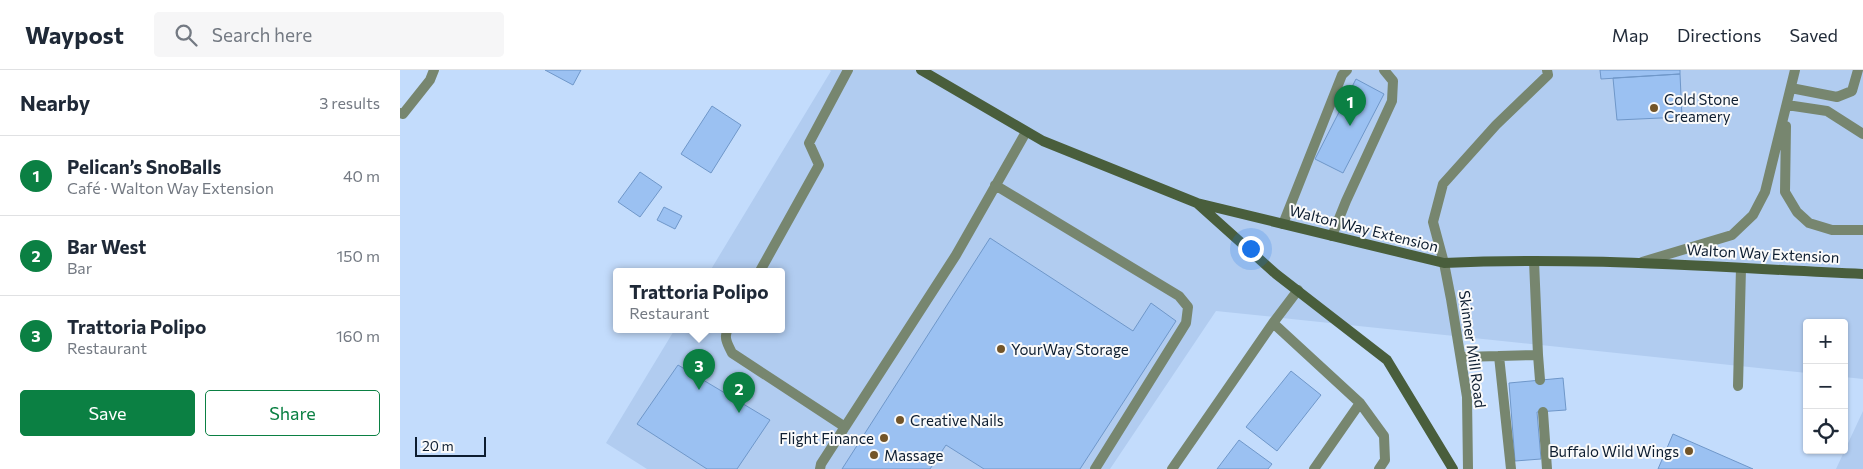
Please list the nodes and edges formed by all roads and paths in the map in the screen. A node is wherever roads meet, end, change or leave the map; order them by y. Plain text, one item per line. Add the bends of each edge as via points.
1 (434, 70) edge
2 (848, 70) edge
3 (921, 70) edge
4 (1347, 70) edge
5 (1384, 70) edge
6 (1547, 70) edge
7 (1795, 70) edge
8 (1858, 70) edge
9 (1791, 88) junction
10 (1787, 106) junction
11 (400, 113) edge
12 (1026, 132) junction
13 (1863, 134) edge
14 (995, 185) junction
15 (1197, 203) junction
16 (1283, 224) junction
17 (1863, 230) edge
18 (1332, 236) junction
19 (1534, 261) junction
20 (1642, 262) junction
21 (1444, 263) junction
22 (762, 268) edge
23 (1741, 268) junction
24 (1862, 275) edge
25 (1298, 290) junction
26 (1273, 323) junction
27 (726, 333) edge
28 (1538, 355) junction
29 (1499, 356) junction
30 (1461, 357) junction
31 (1540, 380) dead end
32 (1738, 386) dead end
33 (1360, 403) junction
34 (1543, 412) dead end
35 (844, 426) junction
36 (820, 469) edge
37 (1095, 469) edge
38 (1172, 469) edge
39 (1314, 469) edge
40 (1379, 469) edge
41 (1453, 469) edge
42 (1468, 469) edge
43 (1510, 469) edge
44 (1547, 469) edge

1 - 11 street via 430,80 403,114
2 - 22 street via 809,143 819,165
3 - 12 main road, Walton Way Extension
4 - 16 street via 1342,74
5 - 18 street via 1393,81 1392,101
6 - 21 street, Skinner Mill Road via 1548,75 1496,125 1443,184 1432,222
7 - 9 street
8 - 9 street via 1852,91 1837,97
9 - 10 street
10 - 13 street via 1827,111
10 - 17 street via 1785,192 1797,212 1809,223 1832,230
10 - 20 street via 1765,192 1753,215 1732,235
12 - 14 street
12 - 15 main road, Walton Way Extension
14 - 35 street via 956,255
14 - 37 street via 1179,296 1188,307 1186,323
15 - 16 main road, Walton Way Extension
15 - 25 main road
16 - 18 main road, Walton Way Extension
18 - 21 main road, Walton Way Extension
19 - 20 main road, Walton Way Extension
19 - 21 main road, Walton Way Extension
19 - 28 street
20 - 23 main road, Walton Way Extension
21 - 30 street, Skinner Mill Road
23 - 24 main road, Walton Way Extension
23 - 32 street
25 - 26 street
25 - 41 main road via 1388,360
26 - 33 street
26 - 38 street
27 - 35 street via 726,343 732,353
28 - 29 street
28 - 31 street
29 - 30 street
29 - 43 street
30 - 42 street, Skinner Mill Road via 1467,397
33 - 39 street
33 - 40 street via 1384,436 1385,460
34 - 44 street
35 - 36 street

